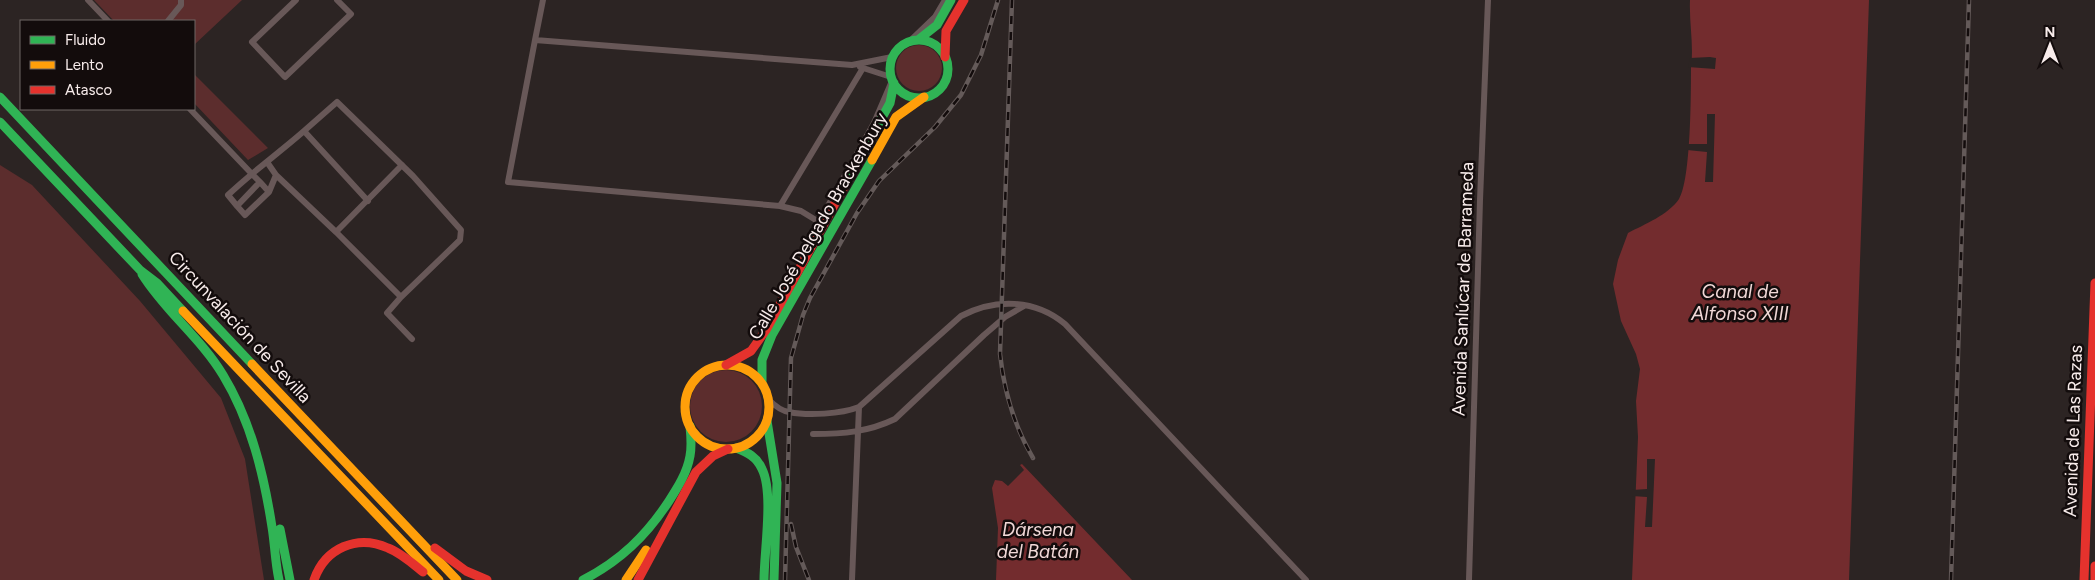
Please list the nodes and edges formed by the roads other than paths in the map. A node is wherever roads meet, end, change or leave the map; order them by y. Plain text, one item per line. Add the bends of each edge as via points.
1 (88, 0) edge
2 (181, 0) edge
3 (296, 0) edge
4 (337, 0) edge
5 (543, 0) edge
6 (945, 0) edge
7 (951, 0) edge
8 (964, 0) edge
9 (1488, 0) edge
10 (107, 20) edge
11 (169, 20) edge
12 (535, 40) junction
13 (914, 40) junction
14 (892, 57) junction
15 (946, 57) junction
16 (852, 64) junction
17 (863, 68) junction
18 (892, 80) junction
19 (0, 97) edge
20 (924, 97) junction
21 (191, 110) edge
22 (0, 122) edge
23 (304, 131) junction
24 (267, 162) junction
25 (402, 165) junction
26 (252, 173) junction
27 (276, 175) junction
28 (260, 182) junction
29 (269, 192) junction
30 (368, 201) junction
31 (237, 206) junction
32 (780, 206) junction
33 (819, 222) junction
34 (336, 232) junction
35 (140, 270) junction
36 (2095, 283) edge
37 (789, 288) junction
38 (401, 297) junction
39 (1024, 306) junction
40 (412, 339) dead end
41 (2094, 353) edge
42 (726, 365) junction
43 (762, 382) junction
44 (769, 400) junction
45 (859, 407) junction
46 (767, 421) junction
47 (690, 426) junction
48 (859, 432) junction
49 (813, 434) dead end
50 (732, 448) junction
51 (262, 469) junction
52 (403, 522) junction
53 (656, 522) junction
54 (665, 527) junction
55 (645, 552) junction
56 (2095, 566) edge
57 (279, 580) edge
58 (290, 580) edge
59 (314, 580) edge
60 (432, 580) edge
61 (439, 580) edge
62 (457, 580) edge
63 (486, 580) edge
64 (583, 580) edge
65 (626, 580) edge
66 (638, 580) edge
67 (764, 580) edge
68 (774, 580) edge
69 (852, 580) edge
70 (1306, 580) edge
71 (1469, 580) edge
72 (2084, 580) edge
73 (2094, 580) edge

1 - 10 street
2 - 11 street via 181,5
3 - 4 street via 252,42 285,76 351,14
5 - 12 street
6 - 13 street via 935,17
7 - 13 main road via 937,25
8 - 15 main road via 946,31
9 - 71 street, Avenida Sanlúcar de Barrameda
12 - 16 street
12 - 32 street via 508,182
13 - 14 main road via 900,47
13 - 15 main road via 934,44
14 - 16 street
14 - 18 main road
15 - 20 main road via 948,70 945,81 939,90
16 - 17 street
17 - 18 street
17 - 32 street
18 - 20 main road via 900,91 909,96
18 - 33 street via 874,123
18 - 37 main road, Calle José Delgado Brackenbury via 890,103
19 - 52 main road, Circunvalación de Sevilla
20 - 43 main road, Calle José Delgado Brackenbury via 896,117 772,335 762,360
21 - 26 street
22 - 35 main road, Circunvalación de Sevilla
23 - 24 street
23 - 25 street via 337,102
23 - 30 street
24 - 26 street
24 - 27 street
25 - 30 street
25 - 38 street via 461,230 460,240
26 - 28 street
26 - 31 street via 228,195
27 - 29 street
27 - 34 street
28 - 29 street
28 - 31 street
29 - 31 street via 245,215
30 - 34 street
32 - 33 street via 801,211
33 - 37 street
34 - 38 street
35 - 51 main road via 151,289 222,374 251,433
35 - 61 main road, Circunvalación de Sevilla via 157,283
36 - 41 main road, Avenida de Las Razas
37 - 42 main road, Calle José Delgado Brackenbury via 766,330 750,351
38 - 40 street via 387,313
39 - 45 street via 1002,304 961,316
39 - 48 street via 984,335 895,419
39 - 70 street via 1045,310 1064,324
41 - 72 main road, Avenida de Las Razas
42 - 43 main road via 742,367
42 - 47 main road via 710,369 691,386 685,410
43 - 44 main road
44 - 45 street via 790,412 840,413
44 - 46 main road
45 - 48 street
46 - 50 main road via 756,438
46 - 68 main road via 767,438 777,483
47 - 50 main road via 703,441 715,447
47 - 53 main road via 691,456 684,476
48 - 49 street
48 - 69 street
50 - 54 main road via 713,456 696,472
50 - 67 main road via 745,450 754,456 768,486
51 - 57 main road
51 - 58 main road via 272,481
52 - 62 main road, Circunvalación de Sevilla
52 - 63 main road via 451,561
53 - 55 main road
53 - 64 main road via 630,551
54 - 55 main road
54 - 66 main road
55 - 65 main road
56 - 73 main road
59 - 60 main road via 326,556 343,545 363,542 386,546

